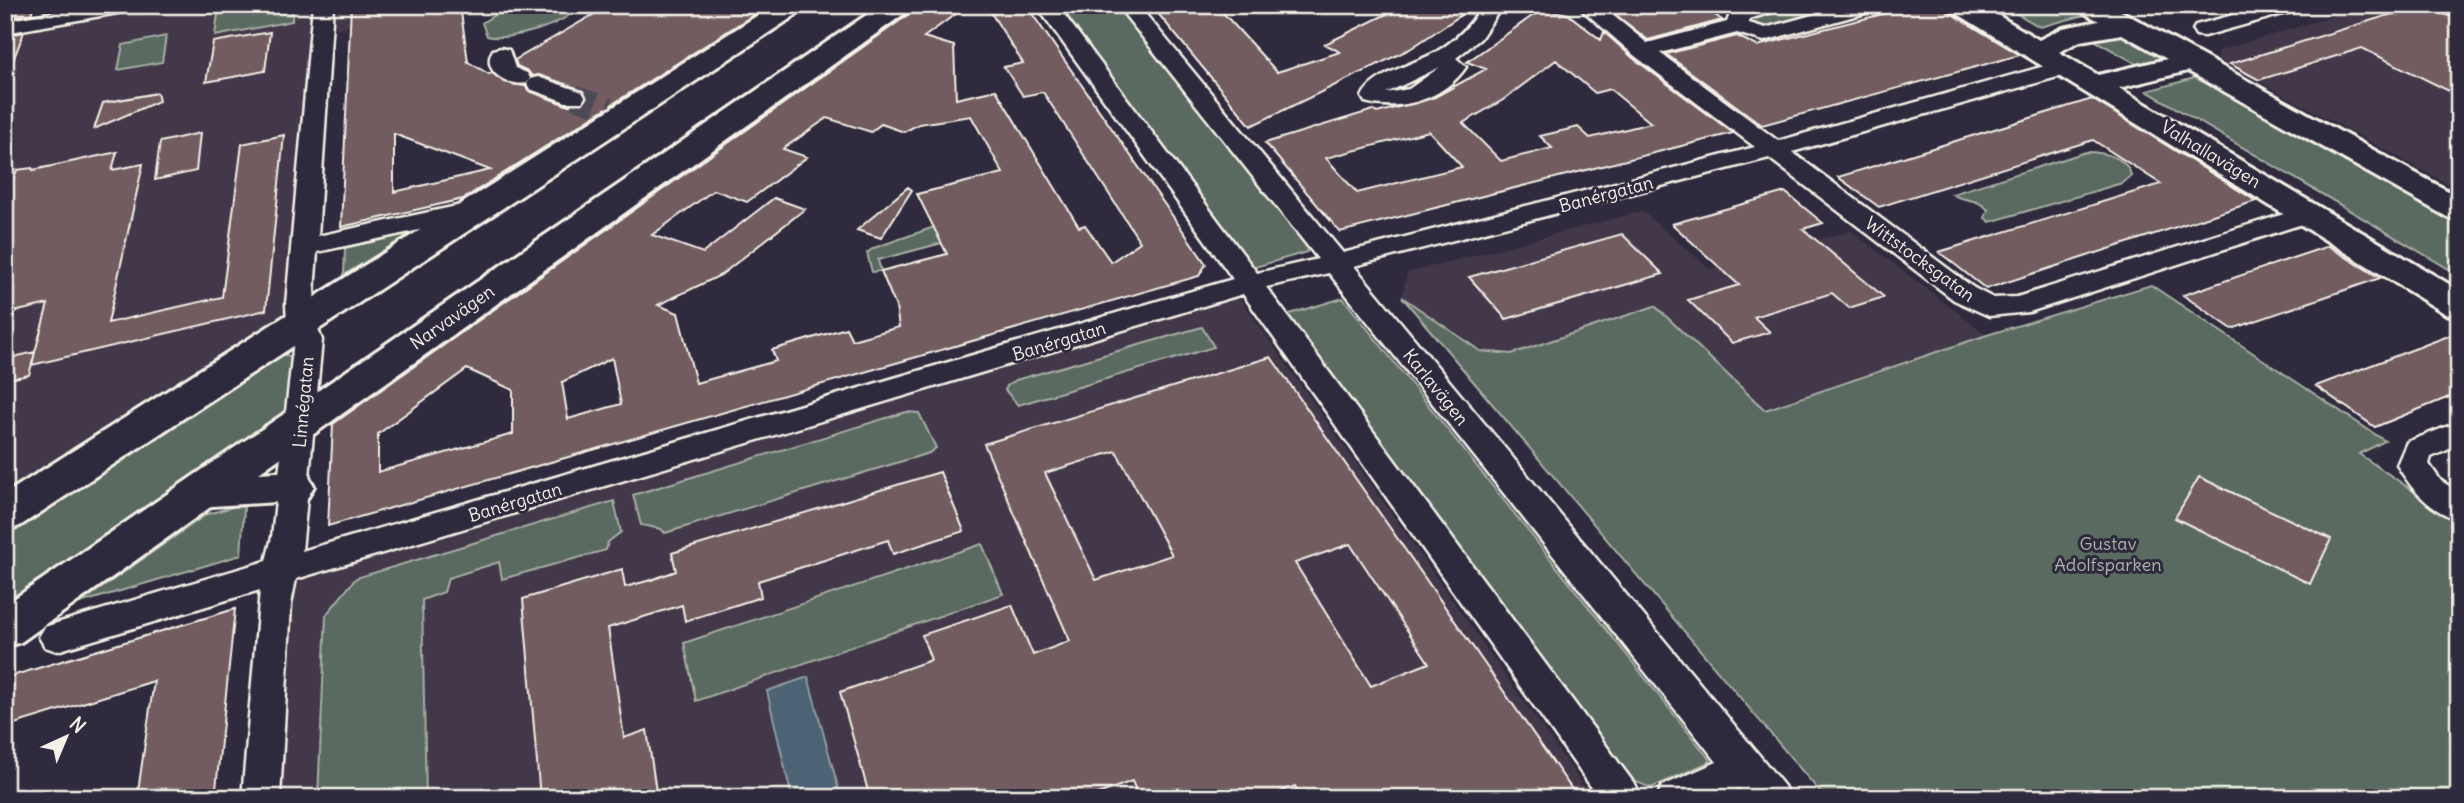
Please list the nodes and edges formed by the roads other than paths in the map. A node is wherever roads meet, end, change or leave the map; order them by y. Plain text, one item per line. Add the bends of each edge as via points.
1 (129, 5) edge
2 (323, 5) edge
3 (793, 5) edge
4 (899, 5) edge
5 (1046, 5) edge
6 (1127, 5) edge
7 (1493, 5) edge
8 (1587, 5) edge
9 (1775, 5) edge
10 (1873, 5) edge
11 (1962, 5) edge
12 (2090, 5) edge
13 (2294, 5) edge
14 (2254, 10) edge
15 (2126, 25) junction
16 (1738, 26) junction
17 (5, 27) edge
18 (2204, 30) dead end
19 (1643, 51) junction
20 (2038, 51) junction
21 (501, 55) dead end
22 (1440, 58) dead end
23 (2188, 58) junction
24 (2067, 67) junction
25 (2095, 84) junction
26 (575, 97) tunnel mouth
27 (1772, 149) junction
28 (481, 208) junction
29 (2459, 209) edge
30 (2309, 214) junction
31 (304, 247) junction
32 (1335, 262) junction
33 (1249, 282) junction
34 (2455, 300) edge
35 (301, 323) junction
36 (301, 424) junction
37 (2459, 433) edge
38 (294, 486) junction
39 (203, 491) junction
40 (2459, 508) edge
41 (5, 515) edge
42 (282, 570) junction
43 (5, 629) edge
44 (57, 637) dead end
45 (1746, 767) junction
46 (261, 798) edge
47 (1622, 798) edge
48 (1676, 798) edge
49 (1770, 798) edge

1 - 17 street
2 - 31 street, Linnégatan
3 - 28 street via 616,112
4 - 36 street, Narvavägen
5 - 33 street
6 - 32 street, Karlavägen
7 - 22 street via 1485,23
8 - 19 street, Wittstocksgatan
9 - 16 street via 1738,15
10 - 16 street via 1764,36
11 - 20 street, Valhallavägen
12 - 15 street
13 - 14 street
14 - 18 street
15 - 20 street via 2073,34
15 - 23 street
16 - 19 street
19 - 27 street, Wittstocksgatan
20 - 24 street, Valhallavägen
21 - 26 street via 507,72
23 - 25 street via 2175,67
23 - 29 street
24 - 25 street, Valhallavägen
24 - 27 street, Banérgatan
25 - 30 street, Valhallavägen
27 - 30 street, Wittstocksgatan via 1964,294 1989,307 2019,306
27 - 32 street, Banérgatan
28 - 31 street
28 - 35 street
30 - 34 street, Valhallavägen
31 - 35 street, Linnégatan
32 - 33 street, Banérgatan
32 - 45 street, Karlavägen
33 - 42 street, Banérgatan
33 - 47 street
35 - 36 street, Linnégatan via 308,340
35 - 41 street
36 - 38 street, Linnégatan
36 - 39 street, Narvavägen
37 - 40 street via 2418,450 2413,466 2430,489
38 - 39 street
38 - 42 street, Linnégatan
39 - 43 street, Narvavägen
42 - 44 street, Banérgatan
42 - 46 street, Linnégatan via 274,604
45 - 48 street
45 - 49 street, Karlavägen

